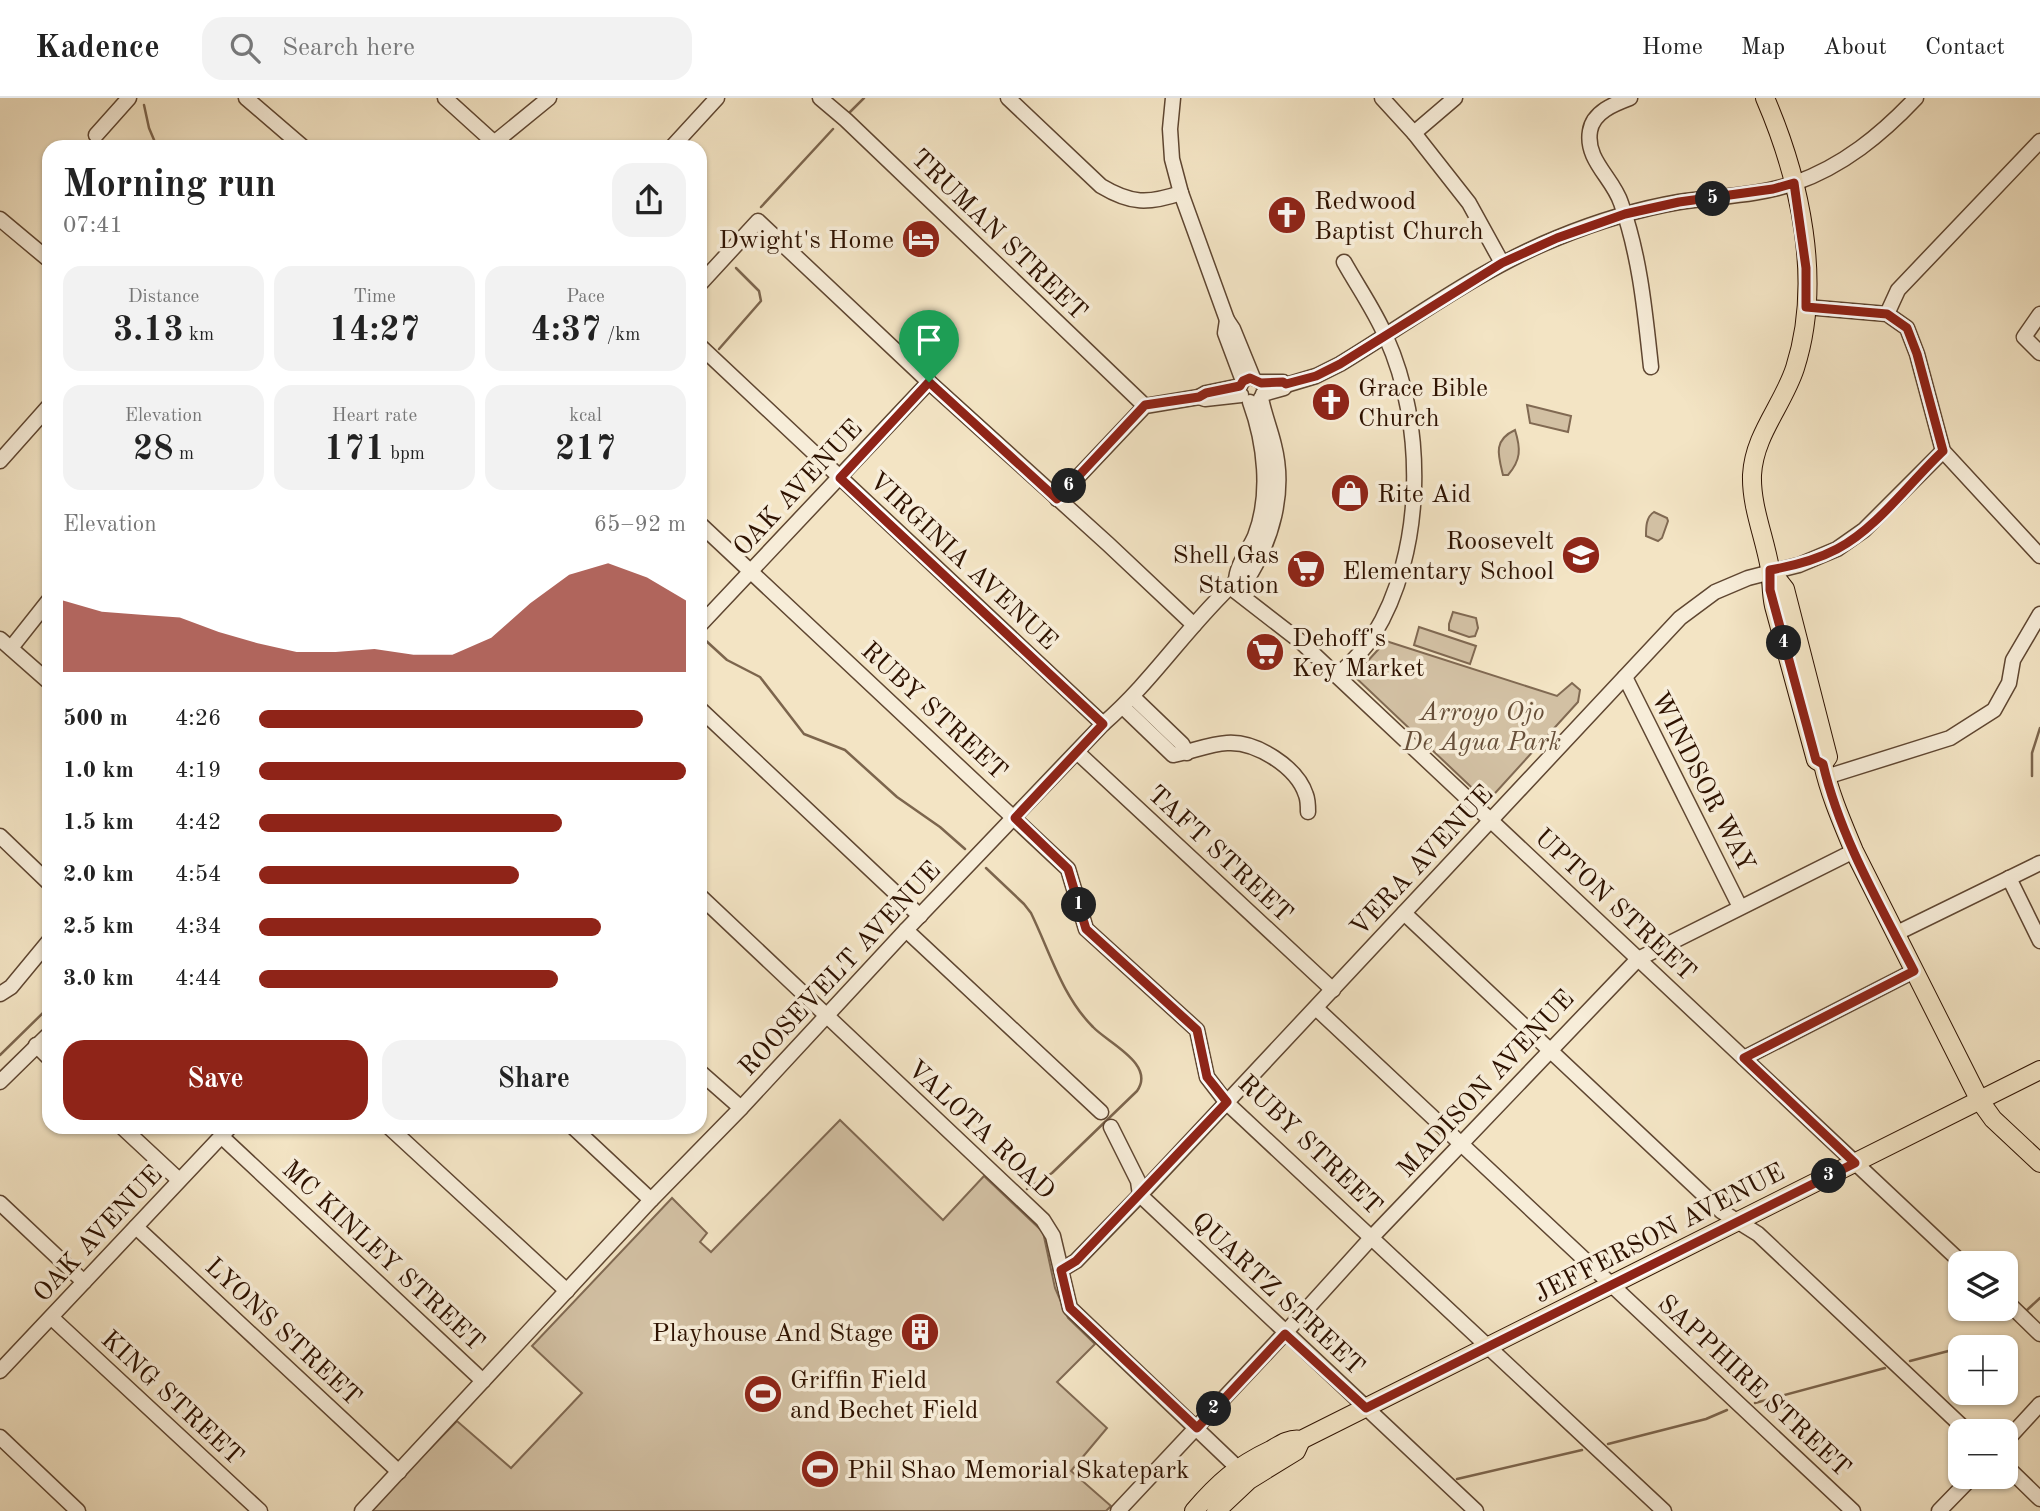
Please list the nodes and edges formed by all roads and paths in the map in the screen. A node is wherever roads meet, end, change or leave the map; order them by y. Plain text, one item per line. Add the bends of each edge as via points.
1 (129, 98) edge
2 (246, 98) edge
3 (445, 98) edge
4 (549, 98) edge
5 (717, 98) edge
6 (820, 98) edge
7 (1007, 98) edge
8 (1173, 98) edge
9 (1382, 98) edge
10 (1455, 98) edge
11 (1630, 98) edge
12 (1765, 98) edge
13 (1916, 98) edge
14 (1414, 132) junction
15 (96, 135) dead end
16 (290, 140) edge
17 (489, 140) edge
18 (500, 140) edge
19 (678, 140) edge
20 (2040, 141) edge
21 (1794, 183) junction
22 (1181, 193) junction
23 (1625, 214) junction
24 (1, 223) edge
25 (42, 255) edge
26 (1344, 262) dead end
27 (1502, 263) junction
28 (707, 276) edge
29 (1806, 307) junction
30 (1887, 314) junction
31 (2040, 314) edge
32 (1386, 336) junction
33 (707, 353) edge
34 (2040, 353) edge
35 (1651, 367) dead end
36 (929, 382) junction
37 (1252, 390) junction
38 (1145, 405) junction
39 (42, 414) edge
40 (1943, 451) junction
41 (0, 461) edge
42 (840, 478) junction
43 (1057, 499) junction
44 (707, 530) edge
45 (2040, 555) edge
46 (751, 570) junction
47 (1770, 570) junction
48 (1233, 584) junction
49 (42, 607) edge
50 (2040, 614) edge
51 (707, 617) edge
52 (1194, 625) junction
53 (5, 643) edge
54 (42, 676) edge
55 (1337, 676) junction
56 (1625, 677) junction
57 (1128, 702) junction
58 (707, 716) edge
59 (1103, 724) junction
60 (1077, 752) junction
61 (1825, 771) junction
62 (1308, 812) dead end
63 (1015, 818) junction
64 (1491, 820) junction
65 (0, 836) edge
66 (1854, 851) junction
67 (2040, 863) edge
68 (42, 876) edge
69 (2009, 878) junction
70 (707, 903) edge
71 (1740, 907) junction
72 (1404, 913) junction
73 (920, 916) junction
74 (906, 930) junction
75 (1895, 934) junction
76 (2040, 941) edge
77 (42, 949) edge
78 (1638, 959) junction
79 (1914, 971) junction
80 (1333, 990) junction
81 (0, 994) edge
82 (1316, 1008) junction
83 (827, 1016) junction
84 (42, 1040) edge
85 (36, 1045) junction
86 (1549, 1050) junction
87 (42, 1051) edge
88 (1744, 1058) junction
89 (2040, 1070) edge
90 (707, 1078) edge
91 (0, 1082) edge
92 (1980, 1101) junction
93 (1227, 1102) junction
94 (741, 1108) junction
95 (1101, 1112) dead end
96 (1111, 1127) dead end
97 (130, 1134) edge
98 (224, 1134) edge
99 (228, 1134) edge
100 (397, 1134) edge
101 (580, 1134) edge
102 (1461, 1145) junction
103 (1855, 1163) junction
104 (2040, 1163) edge
105 (179, 1180) junction
106 (1140, 1195) junction
107 (651, 1200) junction
108 (0, 1203) edge
109 (1739, 1222) junction
110 (136, 1227) junction
111 (1372, 1237) junction
112 (1949, 1251) edge
113 (1061, 1270) junction
114 (84, 1282) junction
115 (1612, 1284) junction
116 (567, 1292) junction
117 (2018, 1313) edge
118 (52, 1318) junction
119 (1285, 1334) junction
120 (2040, 1334) edge
121 (1489, 1347) junction
122 (0, 1371) edge
123 (483, 1381) junction
124 (2040, 1404) edge
125 (1366, 1408) junction
126 (1954, 1419) edge
127 (1197, 1428) junction
128 (2018, 1428) edge
129 (0, 1437) edge
130 (399, 1472) junction
131 (1244, 1474) junction
132 (2018, 1478) edge
133 (1961, 1489) edge
134 (2040, 1499) edge
135 (78, 1511) edge
136 (260, 1511) edge
137 (362, 1511) edge
138 (1118, 1511) edge
139 (1194, 1511) edge
140 (1216, 1511) edge
141 (1476, 1511) edge
142 (1664, 1511) edge
143 (1853, 1511) edge
144 (1940, 1511) edge

1 - 15 street
2 - 16 street
3 - 17 street
4 - 18 street
5 - 19 street
6 - 38 street, TRUMAN STREET
7 - 22 street via 1101,186 1119,197 1142,202
8 - 22 street, ROOSEVELT AVENUE via 1172,159
9 - 14 street
10 - 14 street
11 - 23 street via 1606,109 1590,130 1593,156 1614,186
12 - 21 main road
13 - 21 street via 1862,148
14 - 27 street via 1469,203
20 - 30 street via 1898,290
21 - 23 street
21 - 29 main road via 1806,268
22 - 37 street, ROOSEVELT AVENUE
23 - 27 street
23 - 35 street via 1641,279
24 - 25 street
26 - 32 street
27 - 32 street
28 - 36 street via 758,221
29 - 30 street
29 - 47 main road via 1795,368 1759,442 1754,465 1753,491
30 - 40 street via 1907,328
31 - 34 street via 2024,337
32 - 37 street via 1316,376 1284,388
32 - 55 street via 1407,404 1414,454 1413,517 1394,591 1373,637
33 - 42 street, VIRGINIA AVENUE
36 - 42 street, OAK AVENUE
36 - 43 street
37 - 38 street
37 - 48 street, ROOSEVELT AVENUE via 1262,439 1262,515
38 - 43 street
39 - 41 street
40 - 45 street
40 - 47 street, VERA AVENUE via 1861,533 1798,565
42 - 46 street, OAK AVENUE
42 - 59 street, VIRGINIA AVENUE
43 - 52 street
44 - 46 street, RUBY STREET
46 - 51 street, OAK AVENUE
46 - 63 street, RUBY STREET
47 - 56 street, VERA AVENUE via 1714,592 1680,618
47 - 61 main road via 1785,589 1828,757
48 - 52 street, ROOSEVELT AVENUE
48 - 55 street, UPTON STREET
49 - 53 street
50 - 61 street via 2013,660 2009,683 1994,710 1950,738
52 - 57 street, ROOSEVELT AVENUE
53 - 54 street
55 - 64 street, UPTON STREET
56 - 64 street, VERA AVENUE
56 - 71 street, WINDSOR WAY
57 - 59 street, ROOSEVELT AVENUE
57 - 62 street via 1173,755 1228,743 1266,752 1300,784
58 - 73 street
59 - 60 street, ROOSEVELT AVENUE
60 - 63 street, ROOSEVELT AVENUE
60 - 80 street, TAFT STREET
61 - 66 main road
63 - 73 street, ROOSEVELT AVENUE
63 - 93 street, RUBY STREET via 1068,869 1086,929 1197,1030 1207,1077
64 - 72 street, VERA AVENUE
64 - 78 street, UPTON STREET
65 - 68 street
66 - 71 street, MADISON AVENUE
66 - 75 main road
67 - 69 street
69 - 75 street
69 - 76 street
70 - 83 street, VALOTA ROAD
71 - 78 street, MADISON AVENUE
72 - 80 street, VERA AVENUE
72 - 86 street
73 - 74 street, ROOSEVELT AVENUE
74 - 83 street, ROOSEVELT AVENUE
74 - 95 street
75 - 79 main road
77 - 81 street
78 - 86 street, MADISON AVENUE
78 - 88 street, UPTON STREET
79 - 88 street
79 - 92 main road
80 - 82 street, VERA AVENUE
82 - 93 street, VERA AVENUE
82 - 102 street, SAPPHIRE STREET
83 - 94 street, ROOSEVELT AVENUE
83 - 113 street, VALOTA ROAD via 1043,1220 1053,1236
84 - 85 street
85 - 87 street
85 - 91 street
86 - 102 street, MADISON AVENUE
86 - 109 street via 1721,1211
88 - 103 street, UPTON STREET
89 - 92 main road, JEFFERSON AVENUE
90 - 94 street
92 - 103 main road, JEFFERSON AVENUE
92 - 104 main road
93 - 106 street, VERA AVENUE
93 - 111 street, RUBY STREET
94 - 107 street, ROOSEVELT AVENUE
96 - 106 street via 1138,1181
97 - 105 street
98 - 105 street, OAK AVENUE
99 - 123 street, MC KINLEY STREET
100 - 116 street
101 - 107 street
102 - 111 street, MADISON AVENUE
102 - 115 street, SAPPHIRE STREET
103 - 109 main road, JEFFERSON AVENUE
103 - 112 street, UPTON STREET
105 - 110 street, OAK AVENUE
106 - 113 street, VERA AVENUE via 1076,1261
106 - 119 street, QUARTZ STREET
107 - 116 street, ROOSEVELT AVENUE
108 - 114 street
109 - 115 main road, JEFFERSON AVENUE
109 - 126 street via 1758,1234
110 - 114 street, OAK AVENUE
110 - 130 street, LYONS STREET
111 - 119 street, MADISON AVENUE
111 - 121 street, RUBY STREET
113 - 127 street, VALOTA ROAD via 1070,1308
114 - 118 street, OAK AVENUE
115 - 121 main road, JEFFERSON AVENUE
115 - 143 street, SAPPHIRE STREET
116 - 123 street, ROOSEVELT AVENUE
117 - 120 street
118 - 122 street, OAK AVENUE
118 - 136 street, KING STREET
119 - 125 street, QUARTZ STREET
119 - 127 street, MADISON AVENUE
121 - 125 main road, JEFFERSON AVENUE
121 - 142 street, RUBY STREET
123 - 130 street, ROOSEVELT AVENUE
124 - 128 street
125 - 131 main road, JEFFERSON AVENUE via 1301,1440 1292,1439
125 - 141 street, QUARTZ STREET
127 - 131 street, VALOTA ROAD
127 - 138 street, MADISON AVENUE
129 - 135 street
130 - 137 street, ROOSEVELT AVENUE
131 - 139 main road, JEFFERSON AVENUE via 1210,1491
131 - 140 main road, JEFFERSON AVENUE
132 - 134 street
133 - 144 street

